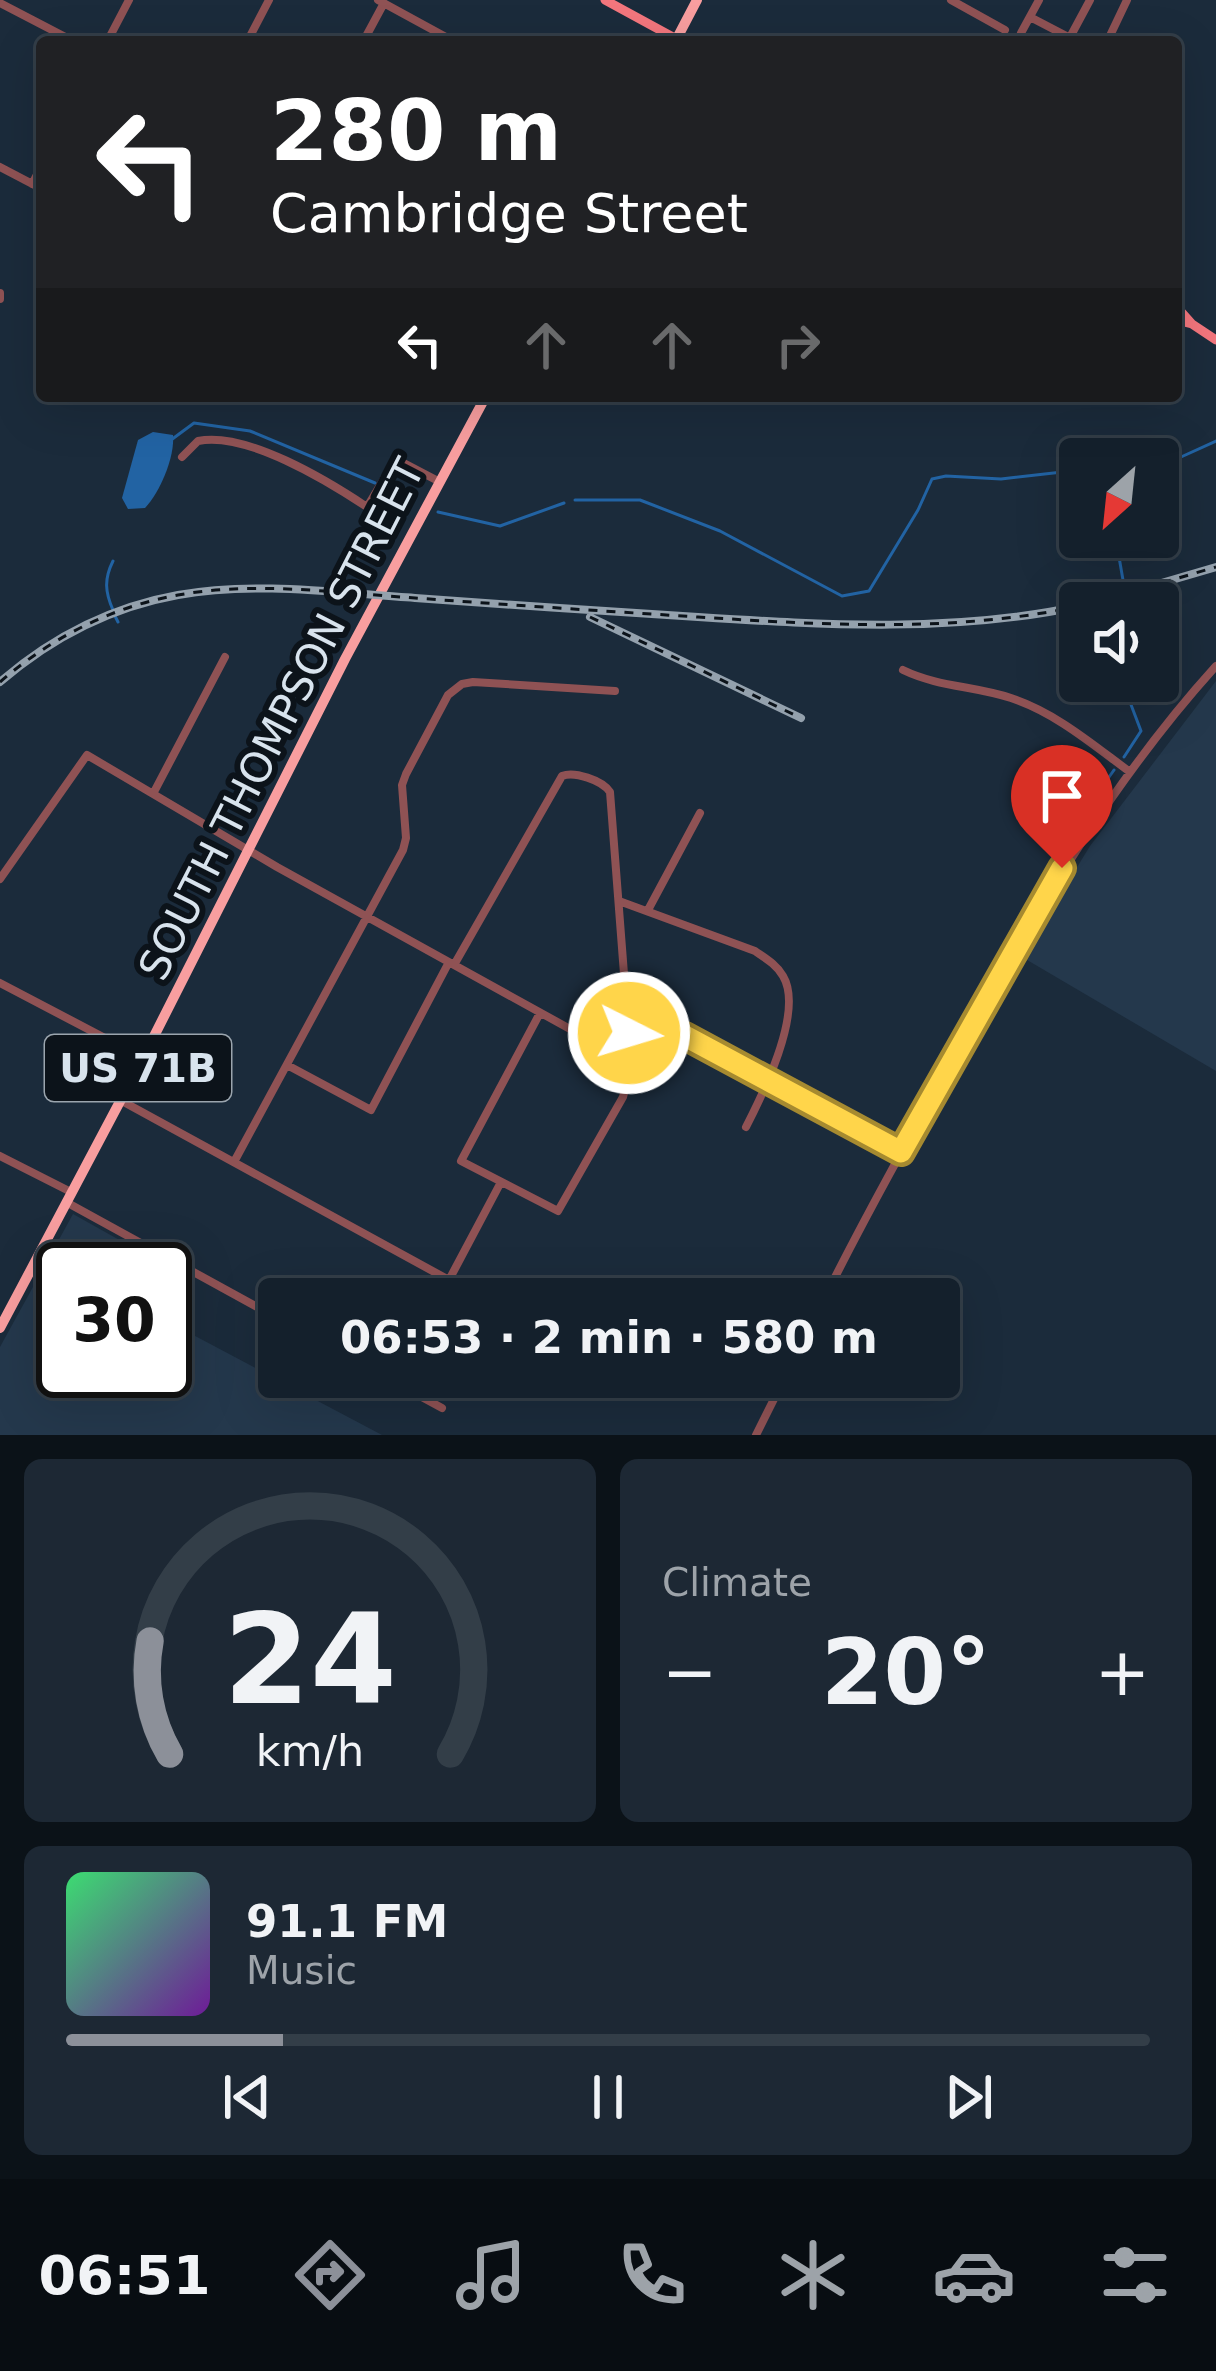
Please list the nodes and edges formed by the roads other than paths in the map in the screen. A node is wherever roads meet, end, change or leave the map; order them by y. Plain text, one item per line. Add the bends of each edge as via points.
1 (129, 0) edge
2 (269, 0) edge
3 (605, 0) edge
4 (698, 0) edge
5 (951, 0) edge
6 (1040, 0) edge
7 (1090, 0) edge
8 (1126, 0) edge
9 (381, 2) edge
10 (0, 3) edge
11 (1030, 16) junction
12 (1005, 30) dead end
13 (1021, 33) dead end
14 (63, 36) edge
15 (110, 36) edge
16 (250, 36) edge
17 (366, 36) edge
18 (444, 36) edge
19 (669, 36) edge
20 (680, 36) edge
21 (1064, 36) edge
22 (1074, 36) edge
23 (1110, 36) edge
24 (0, 166) edge
25 (36, 185) edge
26 (1182, 313) edge
27 (1182, 322) edge
28 (1192, 324) junction
29 (1216, 340) edge
30 (483, 402) edge
31 (182, 457) dead end
32 (440, 482) junction
33 (226, 657) dead end
34 (1216, 666) edge
35 (903, 670) dead end
36 (615, 691) dead end
37 (1130, 772) junction
38 (154, 792) junction
39 (700, 813) dead end
40 (248, 848) junction
41 (0, 879) edge
42 (619, 901) junction
43 (648, 910) junction
44 (366, 918) junction
45 (452, 964) junction
46 (0, 983) edge
47 (540, 1012) junction
48 (629, 1033) junction
49 (143, 1058) junction
50 (287, 1065) junction
51 (770, 1081) junction
52 (120, 1100) junction
53 (746, 1127) dead end
54 (901, 1152) junction
55 (0, 1156) edge
56 (234, 1162) junction
57 (501, 1182) junction
58 (69, 1197) junction
59 (835, 1278) edge
60 (258, 1307) edge
61 (0, 1328) edge
62 (424, 1398) edge
63 (774, 1398) edge
64 (442, 1408) dead end
65 (756, 1435) edge

1 - 15 street
2 - 16 street
3 - 19 main road
4 - 20 highway
5 - 12 street
6 - 11 street
7 - 22 street
8 - 23 street
9 - 17 street
9 - 18 street
10 - 14 street
11 - 13 street
11 - 21 street
24 - 25 street
26 - 28 main road
27 - 28 main road
28 - 29 main road
30 - 32 highway, SOUTH THOMPSON STREET / US 71B
31 - 32 street via 199,441 230,442 274,456 367,507 396,459
32 - 40 highway, SOUTH THOMPSON STREET / US 71B
33 - 38 street
34 - 37 street
35 - 37 street via 1027,704
36 - 44 street via 473,682 454,688 406,774 403,850
37 - 54 street via 1062,868
38 - 40 street
38 - 41 street via 87,755
39 - 43 street
40 - 44 street
40 - 49 highway, SOUTH THOMPSON STREET / US 71B
42 - 43 street
42 - 45 street via 608,786 566,773
42 - 48 street
43 - 51 street via 755,951 786,979
44 - 45 street
44 - 50 street
45 - 47 street
45 - 50 street via 371,1110
46 - 49 street
47 - 48 street via 587,1034
47 - 57 street via 461,1161
48 - 51 street via 685,1036
48 - 57 street via 623,1097 558,1211
49 - 52 highway, SOUTH THOMPSON STREET / US 71B
50 - 56 street
51 - 53 street
51 - 54 street
52 - 56 street
52 - 58 highway, SOUTH THOMPSON STREET / US 71B
54 - 59 street
55 - 58 street
56 - 57 street via 449,1280
58 - 60 street
58 - 61 highway, SOUTH THOMPSON STREET / US 71B
62 - 64 street
63 - 65 street

